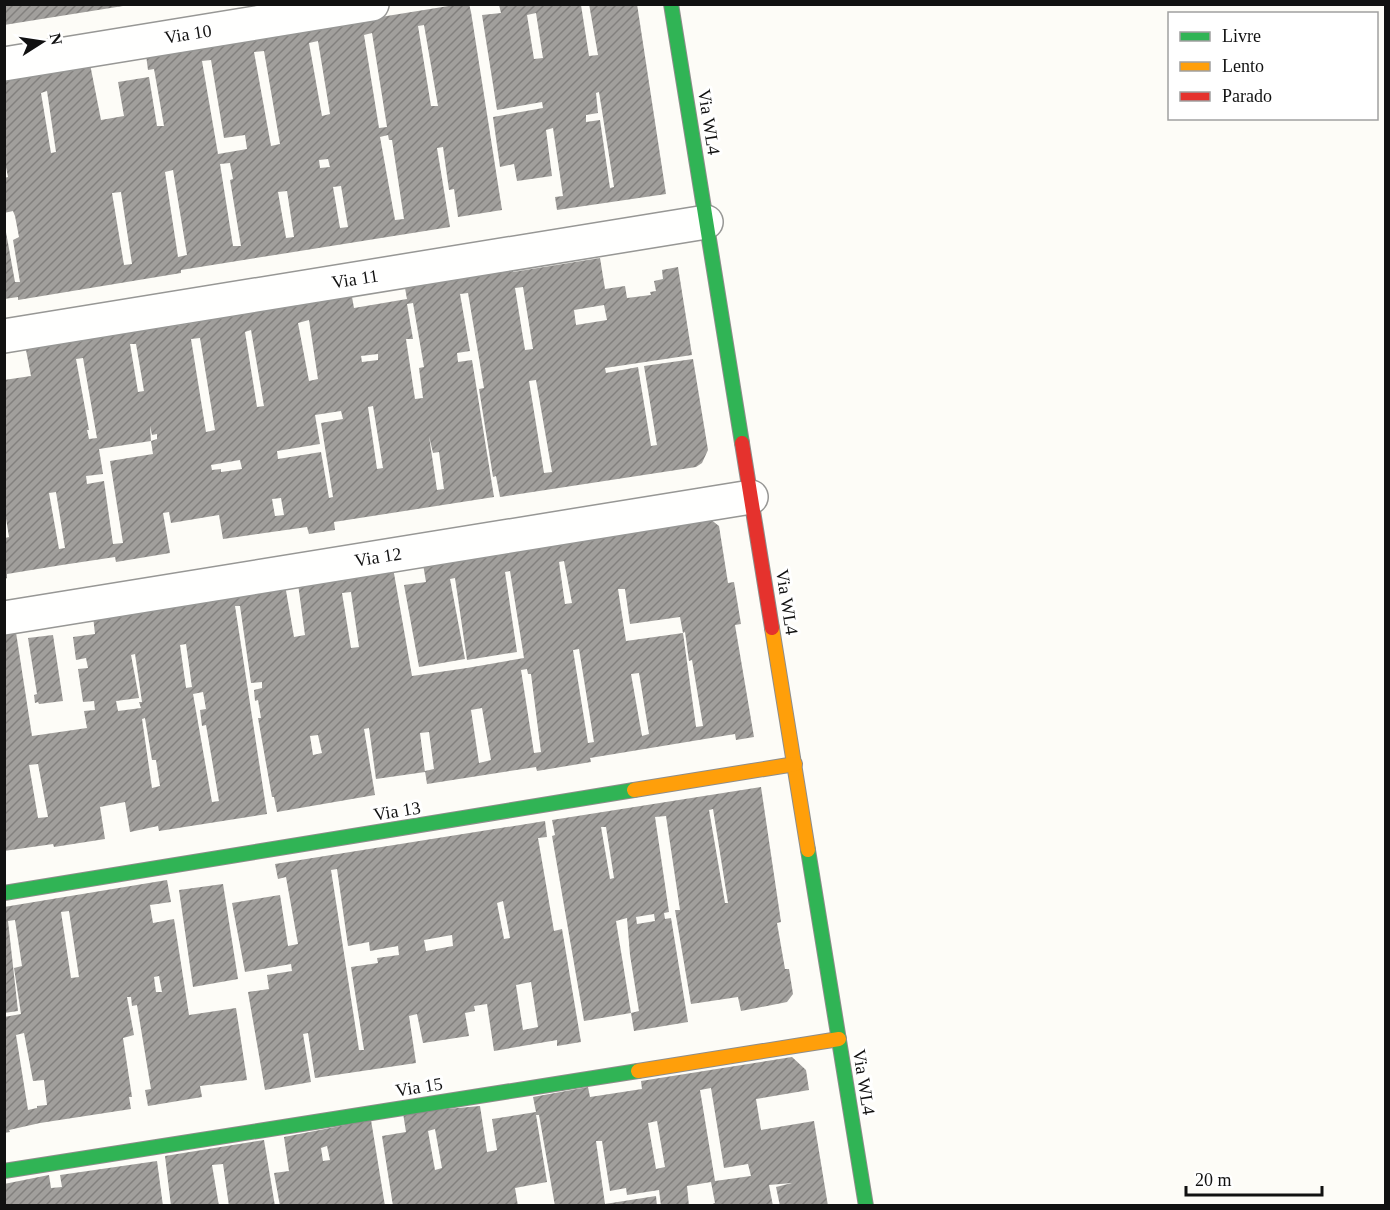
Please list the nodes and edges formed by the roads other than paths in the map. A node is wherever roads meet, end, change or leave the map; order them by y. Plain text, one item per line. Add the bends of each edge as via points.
1 (372, 4) edge
2 (671, 4) edge
3 (4, 64) edge
4 (706, 222) junction
5 (4, 336) edge
6 (751, 497) junction
7 (4, 618) edge
8 (795, 764) junction
9 (4, 893) edge
10 (839, 1039) junction
11 (4, 1171) edge
12 (866, 1206) edge

1 - 3 street, Via 10
2 - 4 street, Via WL4
4 - 5 street, Via 11
4 - 6 street, Via WL4
6 - 7 street, Via 12
6 - 8 street, Via WL4
8 - 9 street, Via 13
8 - 10 street, Via WL4
10 - 11 street, Via 15
10 - 12 street, Via WL4

